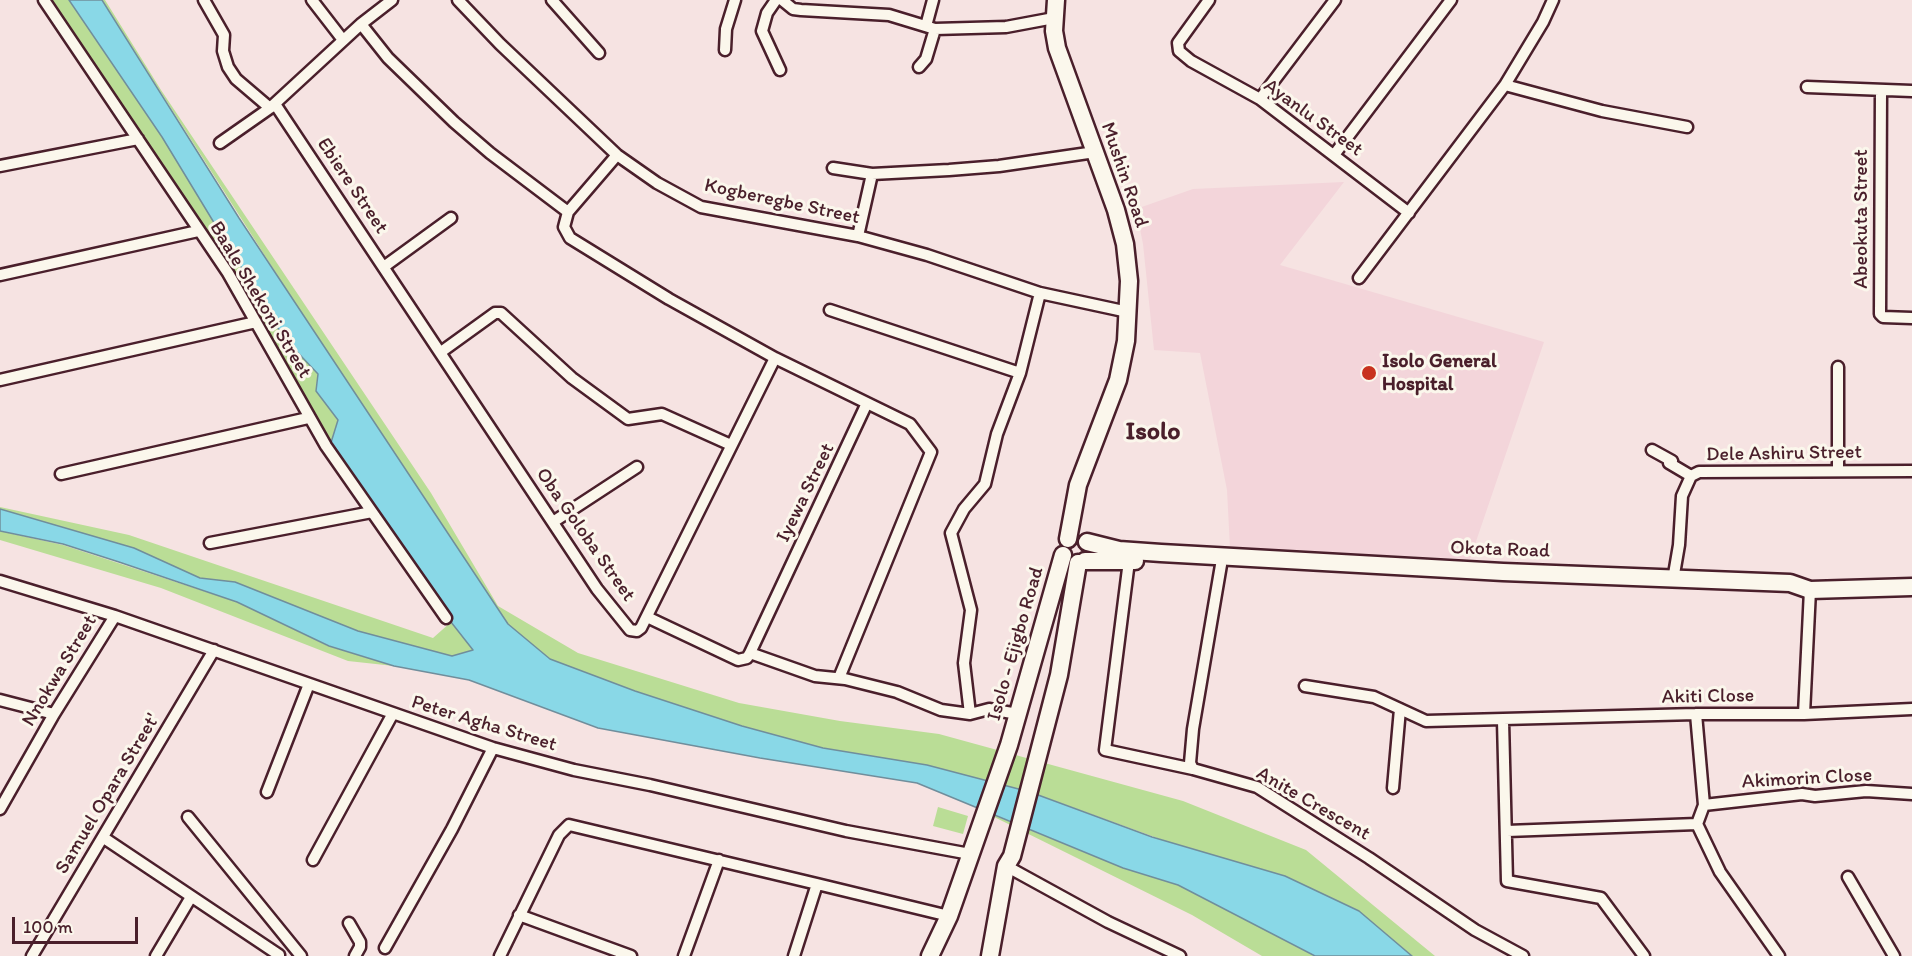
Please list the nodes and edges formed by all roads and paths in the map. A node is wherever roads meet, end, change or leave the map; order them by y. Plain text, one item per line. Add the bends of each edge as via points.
1 (44, 0) edge
2 (204, 0) edge
3 (312, 0) edge
4 (392, 0) edge
5 (458, 0) edge
6 (552, 0) edge
7 (735, 0) edge
8 (776, 0) edge
9 (782, 0) edge
10 (933, 0) edge
11 (1056, 0) edge
12 (1065, 0) edge
13 (1209, 0) edge
14 (1335, 0) edge
15 (1451, 0) edge
16 (1553, 0) edge
17 (1054, 18) junction
18 (361, 24) junction
19 (931, 27) junction
20 (343, 40) junction
21 (725, 50) dead end
22 (599, 53) dead end
23 (920, 67) dead end
24 (780, 70) dead end
25 (1505, 85) junction
26 (1806, 87) dead end
27 (1881, 91) junction
28 (1912, 91) edge
29 (1260, 99) junction
30 (272, 106) junction
31 (1687, 127) dead end
32 (138, 139) junction
33 (220, 143) dead end
34 (1095, 152) junction
35 (617, 154) junction
36 (1334, 154) junction
37 (0, 166) edge
38 (833, 168) dead end
39 (872, 174) junction
40 (568, 212) junction
41 (1409, 213) junction
42 (451, 218) dead end
43 (198, 231) junction
44 (858, 236) junction
45 (385, 266) junction
46 (0, 275) edge
47 (1359, 278) dead end
48 (399, 289) joint
49 (1040, 293) junction
50 (830, 310) dead end
51 (1128, 312) junction
52 (1912, 318) edge
53 (256, 322) junction
54 (441, 352) junction
55 (775, 358) junction
56 (1838, 367) dead end
57 (1020, 374) junction
58 (0, 380) edge
59 (867, 403) junction
60 (308, 418) junction
61 (731, 444) junction
62 (1652, 450) dead end
63 (637, 467) dead end
64 (1838, 471) junction
65 (1912, 471) edge
66 (61, 474) dead end
67 (1691, 476) junction
68 (372, 512) junction
69 (553, 522) junction
70 (210, 543) dead end
71 (1074, 543) junction
72 (1129, 561) junction
73 (1082, 562) junction
74 (1221, 565) junction
75 (1673, 580) junction
76 (0, 581) edge
77 (1912, 587) edge
78 (1810, 590) junction
79 (115, 616) junction
80 (647, 617) junction
81 (446, 618) dead end
82 (214, 650) junction
83 (750, 653) junction
84 (839, 678) junction
85 (309, 684) junction
86 (1305, 686) dead end
87 (0, 700) edge
88 (1912, 708) edge
89 (1400, 709) junction
90 (54, 714) junction
91 (970, 714) junction
92 (1018, 714) junction
93 (1696, 714) junction
94 (1804, 714) junction
95 (392, 715) junction
96 (1503, 721) junction
97 (493, 748) junction
98 (1193, 769) junction
99 (1393, 788) dead end
100 (267, 792) dead end
101 (1912, 794) edge
102 (1704, 804) junction
103 (0, 809) edge
104 (188, 817) dead end
105 (1697, 824) junction
106 (1507, 831) junction
107 (104, 838) junction
108 (972, 849) junction
109 (314, 860) dead end
110 (719, 860) junction
111 (1009, 861) junction
112 (1848, 877) dead end
113 (818, 884) junction
114 (191, 897) junction
115 (519, 915) junction
116 (949, 916) junction
117 (349, 923) dead end
118 (289, 940) junction
119 (385, 948) dead end
120 (32, 956) edge
121 (156, 956) edge
122 (279, 956) edge
123 (301, 956) edge
124 (354, 956) edge
125 (500, 956) edge
126 (631, 956) edge
127 (684, 956) edge
128 (794, 956) edge
129 (930, 956) edge
130 (990, 956) edge
131 (1180, 956) edge
132 (1523, 956) edge
133 (1644, 956) edge
134 (1779, 956) edge
135 (1894, 956) edge

1 - 32 street, Baale Shekoni Street
2 - 30 street, Ebiere Street via 224,34 223,51 236,80
3 - 20 street
4 - 18 street
5 - 35 street, Kogberegbe Street
6 - 22 street
7 - 21 street via 726,29
8 - 24 street via 767,13 762,32
9 - 19 street via 801,10 889,15
10 - 19 street
11 - 17 main road, Mushin Road
12 - 71 main road, Mushin Road via 1065,47 1125,208 1136,281 1136,342
13 - 29 street, Ayanlu Street via 1178,43 1179,51
14 - 29 street
15 - 36 street
16 - 25 street
17 - 19 street via 1006,27
17 - 34 main road, Mushin Road via 1057,48
18 - 20 street
18 - 40 street via 388,58 454,122
19 - 23 street via 926,59
20 - 30 street
25 - 31 street via 1602,111
25 - 41 street
26 - 27 street
27 - 28 street
27 - 52 street, Abeokuta Street via 1880,312 1883,317
29 - 36 street, Ayanlu Street
30 - 33 street
30 - 45 street, Ebiere Street
32 - 37 street
32 - 43 street, Baale Shekoni Street
34 - 39 street via 999,166
34 - 51 main road, Mushin Road via 1125,244
35 - 40 street
35 - 44 street, Kogberegbe Street via 657,183 701,207
36 - 41 street, Ayanlu Street
38 - 39 street
39 - 44 street
40 - 55 street via 564,227 570,238
41 - 47 street
42 - 45 street
43 - 46 street
43 - 53 street, Baale Shekoni Street
44 - 49 street, Kogberegbe Street
45 - 48 street, Ebiere Street
48 - 54 street, Oba Goloba Street
49 - 51 street, Kogberegbe Street
49 - 57 street
50 - 57 street
51 - 71 main road, Mushin Road via 1118,380 1078,485
53 - 58 street
53 - 60 street, Baale Shekoni Street
54 - 61 street via 495,313 501,313 572,378 628,419 662,414
54 - 69 street, Oba Goloba Street
55 - 59 street
55 - 61 street, Oba Goloba Street
56 - 64 street
57 - 91 street via 997,434 985,484 964,509 951,533 971,610 964,663
59 - 83 street, Iyewa Street
59 - 84 street via 910,423 931,452
60 - 66 street
60 - 68 street, Baale Shekoni Street
61 - 80 street, Oba Goloba Street
62 - 67 street
63 - 69 street
64 - 65 street, Dele Ashiru Street
64 - 67 street, Dele Ashiru Street via 1709,472
67 - 75 street, Dele Ashiru Street via 1682,496
68 - 70 street
68 - 81 street, Baale Shekoni Street
69 - 80 street, Oba Goloba Street via 597,589 630,630 637,631
71 - 73 main road via 1068,561
71 - 75 main road, Okota Road via 1161,554
71 - 92 main road, Isolo - Ejigbo Road
72 - 73 main road
72 - 74 main road
72 - 98 street, Anite Crescent via 1105,750
73 - 111 main road, Isolo - Ejigbo Road via 1059,675
74 - 78 main road via 1580,585
74 - 98 street via 1193,729
75 - 78 main road, Okota Road via 1790,583
76 - 79 street, Peter Agha Street
77 - 78 main road, Okota Road
78 - 94 street
79 - 82 street, Peter Agha Street
79 - 90 street, Nnokwa Street
80 - 83 street via 738,660
82 - 85 street, Peter Agha Street
82 - 107 street, Samuel Opara Street'
83 - 84 street via 815,676
84 - 91 street via 897,692 941,710
85 - 95 street, Peter Agha Street
85 - 100 street
86 - 89 street, Akiti Close via 1374,697
87 - 90 street
88 - 94 street, Akiti Close
89 - 96 street, Akiti Close via 1426,721
89 - 99 street
90 - 103 street, Nnokwa Street
91 - 92 street via 989,709
92 - 108 main road, Isolo - Ejigbo Road
93 - 94 street, Akiti Close
93 - 96 street, Akiti Close
93 - 102 street
95 - 97 street, Peter Agha Street
95 - 109 street
96 - 106 street
97 - 108 street, Peter Agha Street via 846,831
97 - 119 street
98 - 132 street, Anite Crescent via 1257,787 1475,930
101 - 102 street, Akimorin Close via 1802,794
102 - 105 street
104 - 118 street
105 - 106 street
105 - 134 street via 1720,872
106 - 133 street via 1507,881 1600,898
107 - 114 street
107 - 120 street, Samuel Opara Street'
108 - 116 main road
110 - 113 street
110 - 115 street via 569,825 558,835
110 - 127 street
111 - 130 main road
111 - 131 street via 1108,922
112 - 135 street
113 - 116 street
113 - 128 street
114 - 121 street
114 - 122 street
115 - 125 street
115 - 126 street
116 - 129 main road
117 - 124 street via 360,942
118 - 122 street
118 - 123 street

